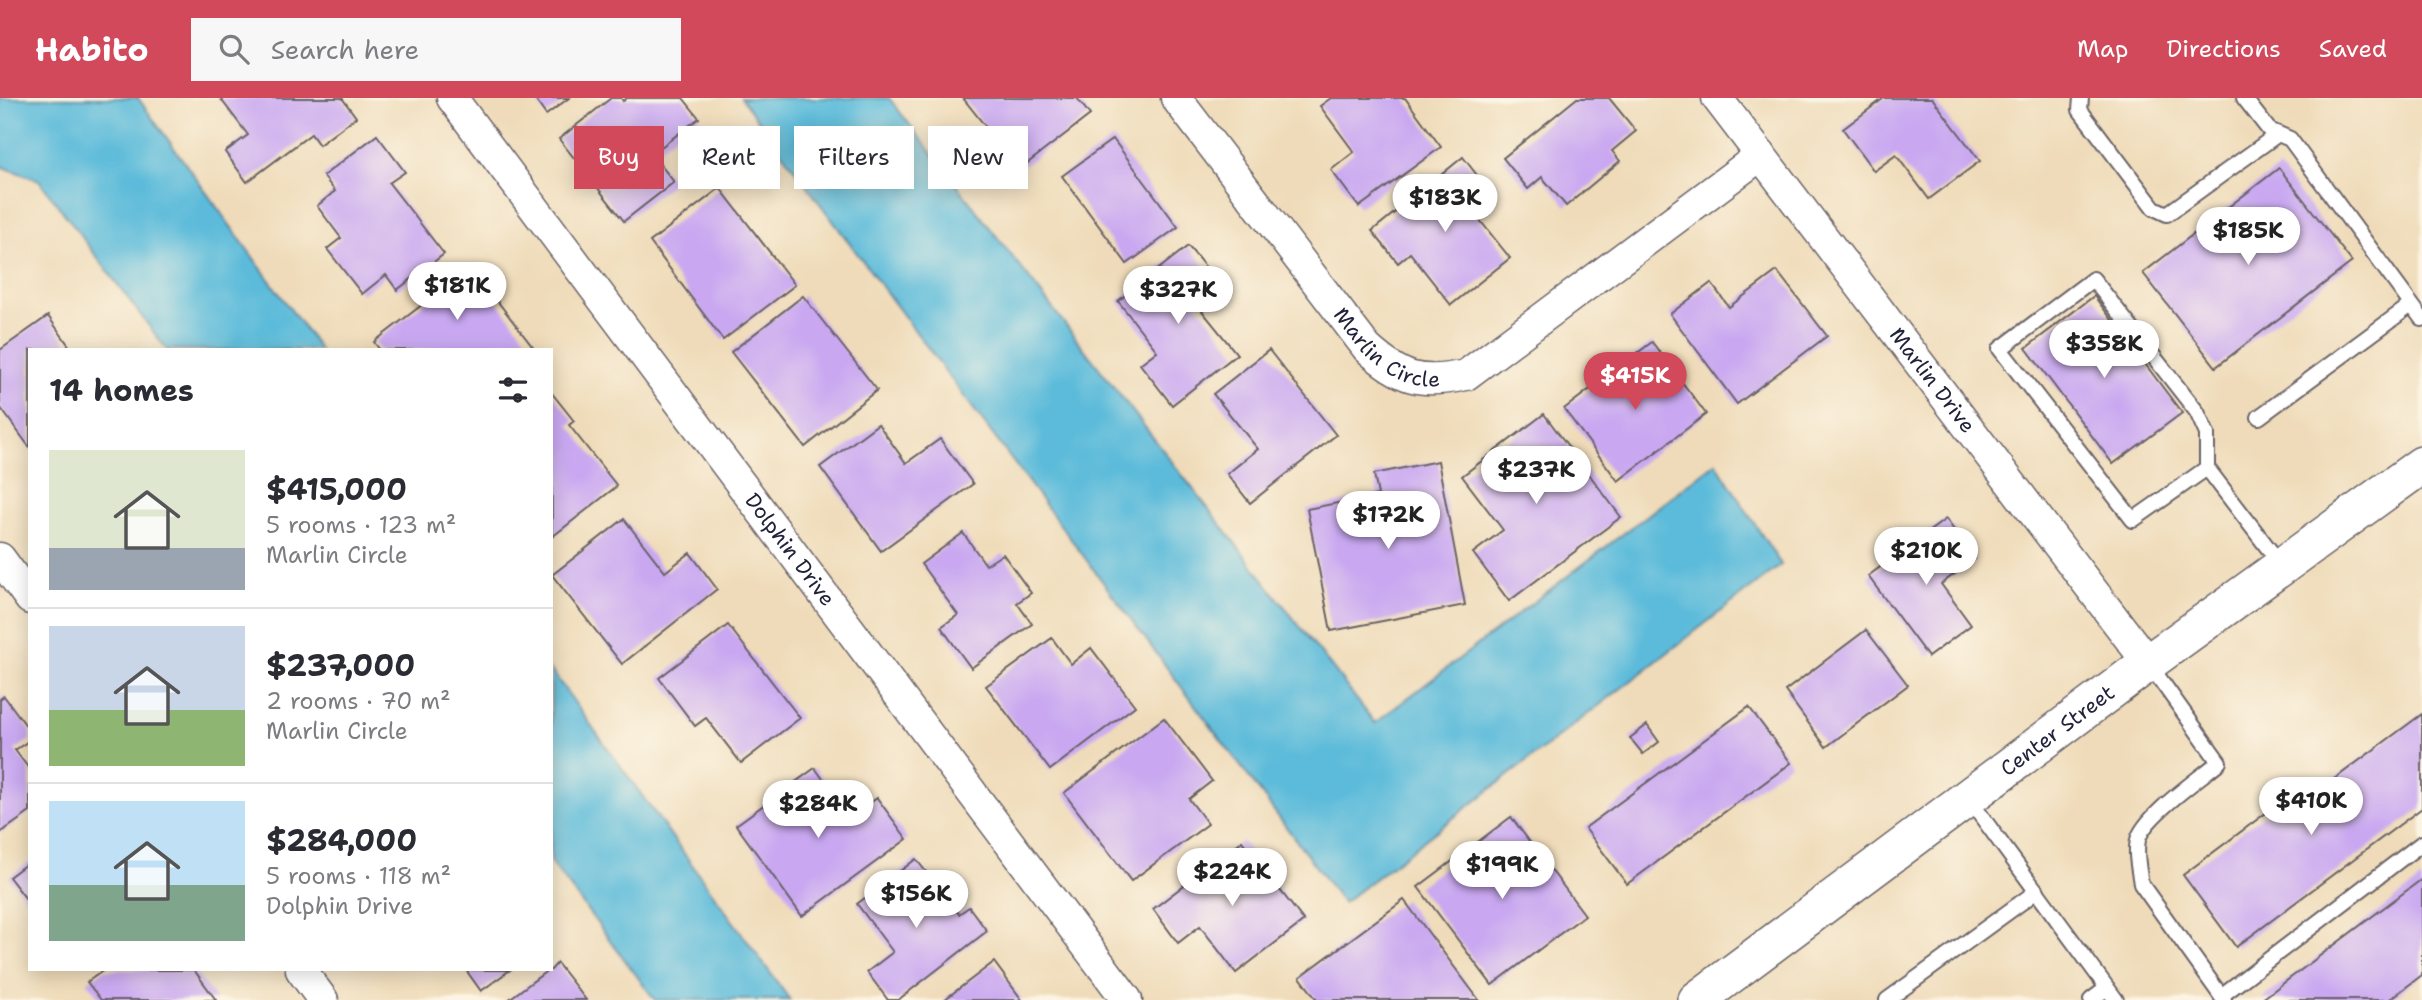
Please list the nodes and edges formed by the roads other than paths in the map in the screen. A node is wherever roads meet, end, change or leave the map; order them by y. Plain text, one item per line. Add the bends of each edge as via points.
1 (452, 98) edge
2 (1175, 98) edge
3 (1717, 98) edge
4 (2081, 98) edge
5 (2244, 98) edge
6 (2278, 134) junction
7 (1761, 155) junction
8 (2411, 305) junction
9 (2422, 319) edge
10 (2259, 417) dead end
11 (2422, 465) edge
12 (2207, 468) junction
13 (0, 558) edge
14 (2282, 566) junction
15 (28, 596) edge
16 (2148, 663) junction
17 (1968, 798) junction
18 (2422, 843) edge
19 (2037, 891) junction
20 (302, 971) edge
21 (2106, 988) junction
22 (1713, 995) edge
23 (2223, 998) edge
24 (323, 1000) edge
25 (1127, 1000) edge
26 (1887, 1000) edge
27 (2091, 1000) edge
28 (2116, 1000) edge

1 - 25 street, Dolphin Drive
2 - 7 street, Marlin Circle via 1367,348 1387,366 1412,378 1439,381 1466,375
3 - 7 street, Marlin Drive
4 - 6 lane via 2080,110 2154,208 2166,214
5 - 6 lane
6 - 8 lane via 2290,139
7 - 16 street, Marlin Drive
8 - 9 lane
8 - 10 lane
11 - 14 street, Center Street
12 - 12 lane via 2133,520 2000,349 2093,279 2197,412 2207,434
12 - 14 lane
13 - 15 street
14 - 16 street, Center Street
16 - 17 street, Center Street
16 - 23 lane via 2219,762 2157,812 2138,838 2141,884
17 - 19 lane
17 - 22 street, Center Street
18 - 23 lane
19 - 21 lane
19 - 26 lane
20 - 24 street
21 - 27 lane
21 - 28 lane

